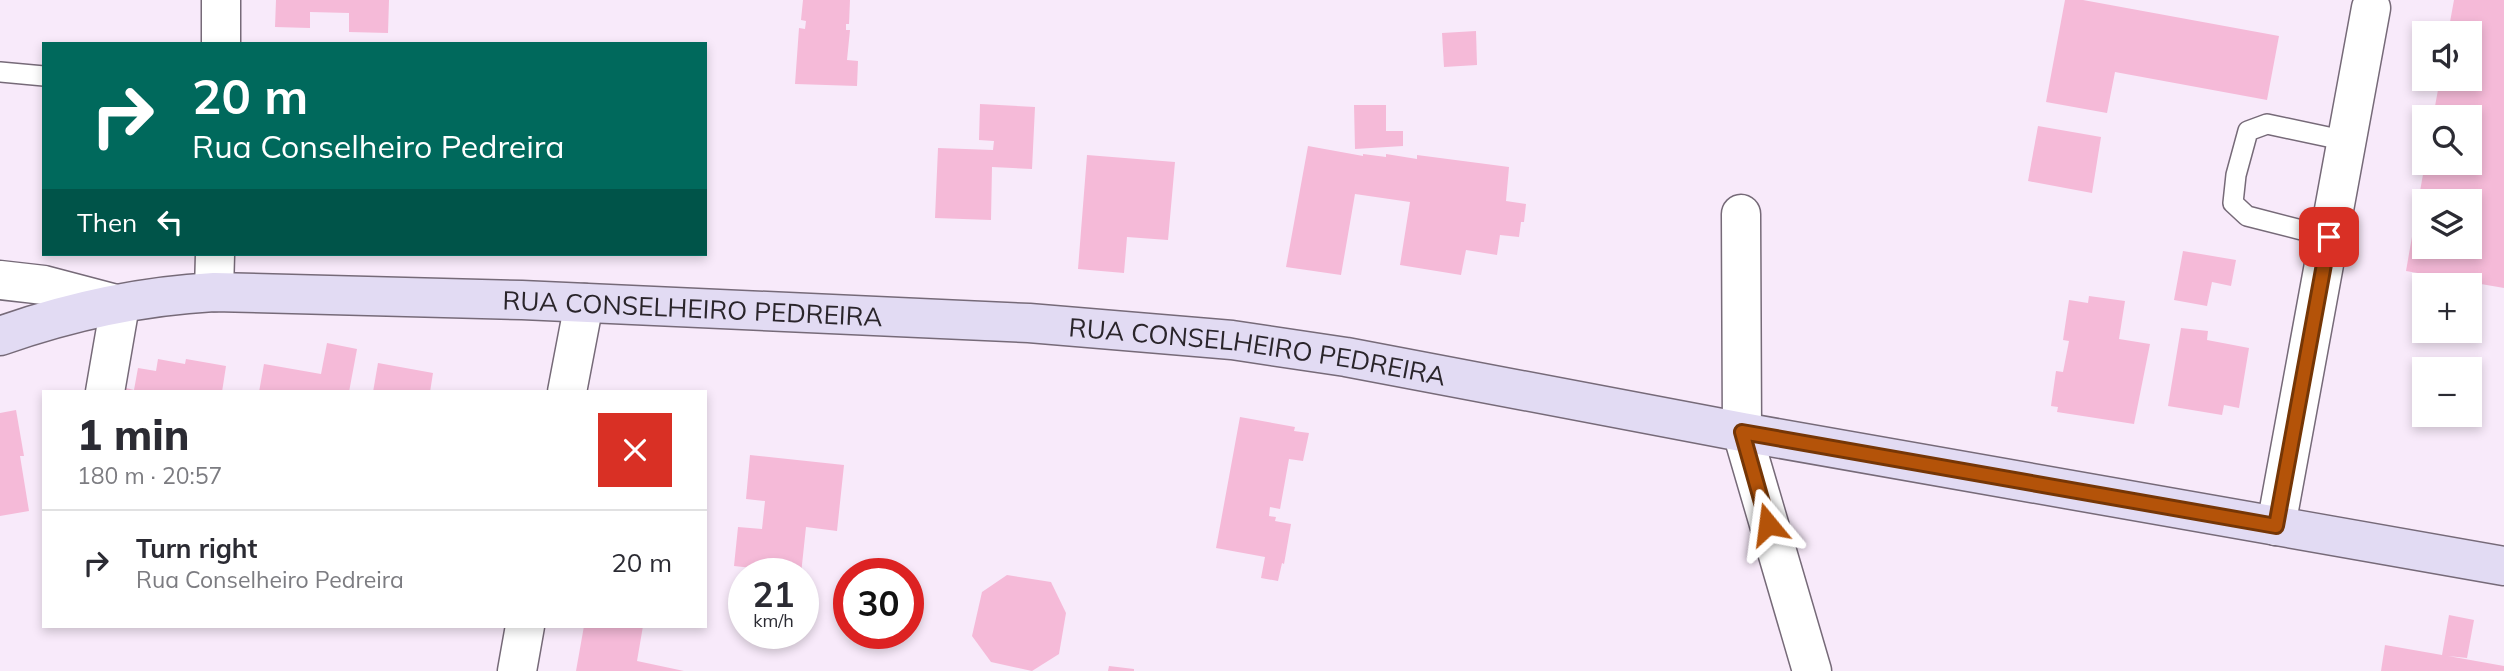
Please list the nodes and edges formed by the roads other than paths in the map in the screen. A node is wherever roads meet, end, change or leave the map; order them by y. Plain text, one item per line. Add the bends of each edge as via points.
1 (221, 0) edge
2 (2371, 8) dead end
3 (221, 42) edge
4 (0, 72) edge
5 (42, 76) edge
6 (2347, 141) junction
7 (1741, 214) dead end
8 (2329, 237) junction
9 (215, 256) edge
10 (0, 279) edge
11 (214, 292) junction
12 (584, 303) junction
13 (120, 305) junction
14 (0, 336) edge
15 (105, 390) edge
16 (567, 390) edge
17 (1742, 432) junction
18 (2276, 526) junction
19 (2504, 566) edge
20 (525, 628) edge
21 (517, 671) edge
22 (1812, 671) edge

1 - 3 street
2 - 6 street
4 - 5 lane
6 - 8 street
6 - 8 lane via 2267,124 2248,131 2236,174 2233,203 2248,216
7 - 17 street
8 - 18 street
9 - 11 street
10 - 13 street
11 - 12 street, RUA CONSELHEIRO PEDREIRA
11 - 13 street, RUA CONSELHEIRO PEDREIRA via 166,295
12 - 16 street
12 - 17 street, RUA CONSELHEIRO PEDREIRA via 1029,323 1232,340 1346,357
13 - 14 street, RUA CONSELHEIRO PEDREIRA
13 - 15 street
17 - 18 street, RUA CONSELHEIRO PEDREIRA
17 - 22 street
18 - 19 street, RUA CONSELHEIRO PEDREIRA
20 - 21 street

